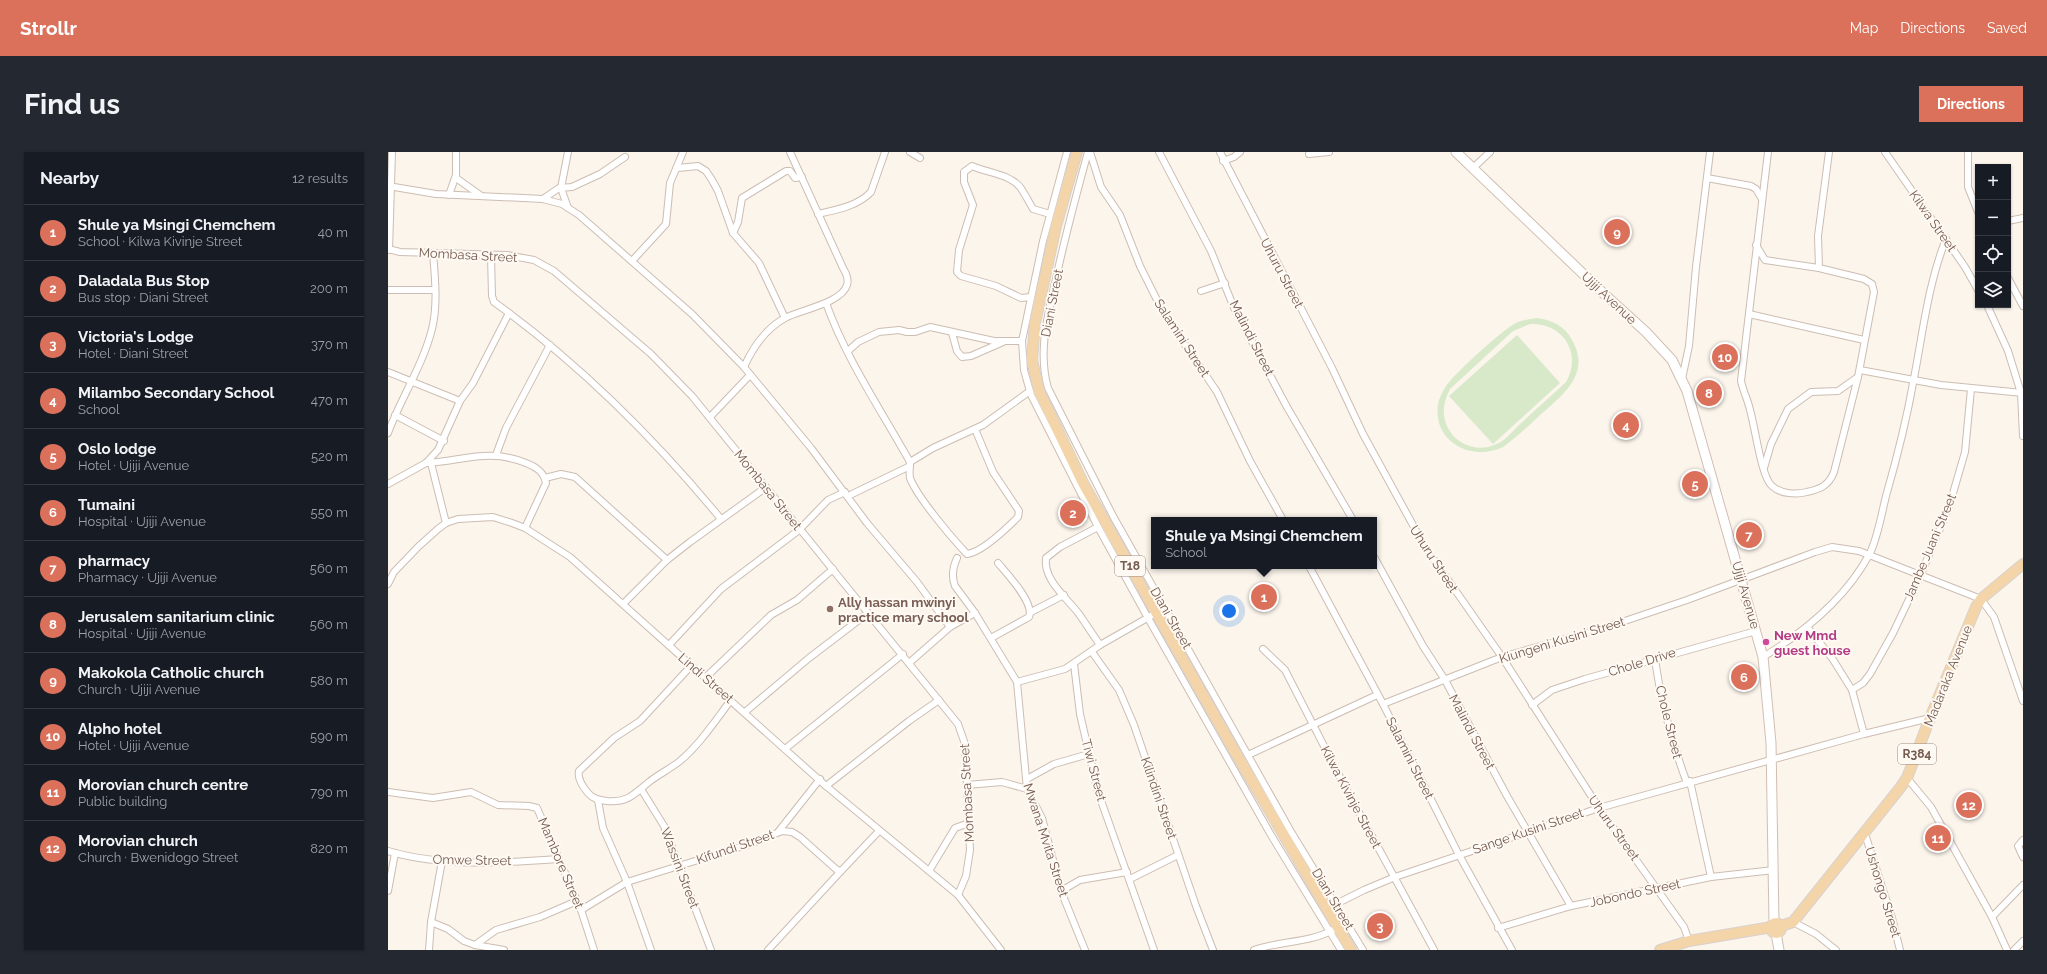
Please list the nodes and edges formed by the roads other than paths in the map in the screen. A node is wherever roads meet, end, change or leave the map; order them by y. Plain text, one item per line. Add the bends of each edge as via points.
1 (392, 152) edge
2 (456, 152) edge
3 (568, 152) edge
4 (682, 152) edge
5 (790, 152) edge
6 (885, 152) edge
7 (910, 152) edge
8 (1067, 152) edge
9 (1077, 152) edge
10 (1089, 152) edge
11 (1159, 152) edge
12 (1220, 152) edge
13 (1240, 152) edge
14 (1329, 152) edge
15 (1456, 152) edge
16 (1490, 152) edge
17 (1710, 152) edge
18 (1768, 152) edge
19 (1829, 152) edge
20 (1885, 152) edge
21 (1968, 152) edge
22 (1309, 154) dead end
23 (625, 157) dead end
24 (920, 158) dead end
25 (1224, 161) junction
26 (678, 168) junction
27 (1473, 168) junction
28 (456, 175) junction
29 (1765, 176) junction
30 (802, 177) junction
31 (1707, 178) junction
32 (389, 186) edge
33 (1751, 186) junction
34 (561, 188) junction
35 (449, 195) junction
36 (480, 195) junction
37 (543, 199) junction
38 (1762, 199) junction
39 (1975, 206) edge
40 (568, 208) junction
41 (818, 214) junction
42 (1050, 214) junction
43 (2023, 218) edge
44 (2011, 220) edge
45 (734, 233) junction
46 (1946, 240) junction
47 (1756, 245) junction
48 (389, 249) edge
49 (433, 253) junction
50 (491, 255) junction
51 (632, 261) junction
52 (1819, 268) junction
53 (1225, 283) junction
54 (2011, 284) edge
55 (1975, 285) edge
56 (388, 290) edge
57 (435, 290) junction
58 (1201, 291) dead end
59 (1031, 297) junction
60 (826, 303) junction
61 (2023, 306) edge
62 (1987, 308) edge
63 (509, 313) junction
64 (1749, 314) junction
65 (785, 318) junction
66 (952, 332) junction
67 (1864, 340) junction
68 (1022, 341) junction
69 (1002, 342) junction
70 (550, 345) junction
71 (848, 352) junction
72 (744, 367) junction
73 (1860, 370) junction
74 (388, 372) edge
75 (750, 375) junction
76 (1858, 378) junction
77 (1682, 379) junction
78 (1914, 380) junction
79 (412, 382) junction
80 (1971, 389) junction
81 (1033, 392) junction
82 (2022, 393) edge
83 (460, 401) junction
84 (395, 415) junction
85 (710, 417) junction
86 (975, 429) junction
87 (388, 433) edge
88 (2023, 436) edge
89 (444, 441) junction
90 (496, 455) junction
91 (428, 463) junction
92 (910, 464) junction
93 (1763, 468) junction
94 (545, 478) junction
95 (388, 484) edge
96 (765, 488) junction
97 (846, 494) junction
98 (1281, 517) edge
99 (1351, 517) edge
100 (721, 519) junction
101 (446, 523) junction
102 (1098, 527) junction
103 (525, 528) junction
104 (799, 530) junction
105 (1870, 554) junction
106 (957, 558) dead end
107 (667, 560) junction
108 (1377, 562) edge
109 (998, 563) dead end
110 (2023, 564) edge
111 (1311, 569) edge
112 (388, 570) edge
113 (833, 570) junction
114 (394, 572) junction
115 (1921, 574) junction
116 (1742, 580) junction
117 (388, 584) edge
118 (1064, 596) junction
119 (1981, 599) junction
120 (624, 603) junction
121 (1031, 612) junction
122 (868, 613) junction
123 (975, 614) junction
124 (1152, 616) junction
125 (950, 627) junction
126 (1807, 627) junction
127 (1756, 631) junction
128 (990, 638) junction
129 (669, 645) junction
130 (1100, 645) junction
131 (1263, 649) dead end
132 (1092, 652) junction
133 (903, 654) junction
134 (1502, 657) junction
135 (1763, 657) junction
136 (1655, 660) junction
137 (909, 663) junction
138 (1074, 664) junction
139 (691, 666) junction
140 (706, 677) junction
141 (1444, 680) junction
142 (1017, 682) junction
143 (1852, 690) junction
144 (1377, 695) junction
145 (731, 700) junction
146 (939, 700) junction
147 (2023, 701) edge
148 (1383, 704) junction
149 (1532, 705) junction
150 (745, 712) junction
151 (1930, 718) junction
152 (1312, 724) junction
153 (1864, 734) junction
154 (785, 748) junction
155 (1089, 754) junction
156 (1248, 755) junction
157 (1771, 760) junction
158 (1907, 778) junction
159 (820, 779) junction
160 (1026, 779) junction
161 (1688, 782) junction
162 (967, 785) junction
163 (826, 786) junction
164 (1027, 788) junction
165 (641, 790) junction
166 (388, 792) edge
167 (598, 800) junction
168 (1599, 808) junction
169 (969, 823) junction
170 (879, 831) junction
171 (1528, 831) junction
172 (778, 832) junction
173 (1865, 834) junction
174 (2023, 840) edge
175 (388, 851) edge
176 (395, 853) junction
177 (1178, 855) junction
178 (1459, 855) junction
179 (2023, 857) edge
180 (558, 859) junction
181 (442, 861) junction
182 (679, 865) junction
183 (1774, 870) junction
184 (841, 871) junction
185 (929, 871) junction
186 (1127, 872) junction
187 (1395, 877) junction
188 (1711, 877) junction
189 (1130, 879) junction
190 (626, 882) junction
191 (2023, 885) edge
192 (1658, 889) junction
193 (1061, 890) junction
194 (388, 891) edge
195 (958, 895) junction
196 (577, 901) junction
197 (1336, 904) junction
198 (1571, 906) junction
199 (581, 910) junction
200 (1992, 917) junction
201 (431, 922) junction
202 (1793, 922) junction
203 (1776, 927) junction
204 (1498, 928) junction
205 (1334, 929) junction
206 (1689, 941) junction
207 (2023, 941) edge
208 (475, 945) junction
209 (429, 950) edge
210 (504, 950) edge
211 (594, 950) edge
212 (651, 950) edge
213 (711, 950) edge
214 (768, 950) edge
215 (1001, 950) edge
216 (1086, 950) edge
217 (1154, 950) edge
218 (1213, 950) edge
219 (1254, 950) edge
220 (1341, 950) edge
221 (1352, 950) edge
222 (1363, 950) edge
223 (1434, 950) edge
224 (1512, 950) edge
225 (1660, 950) edge
226 (1778, 950) edge
227 (1836, 950) edge
228 (1900, 950) edge
229 (2007, 950) edge
230 (2014, 950) edge

1 - 32 street
2 - 28 street
3 - 34 street
4 - 26 street
5 - 30 street
6 - 41 street via 868,195 846,207
7 - 24 street
8 - 42 street
9 - 81 main road, T18 via 1056,226 1035,323
10 - 98 street, Salamini Street via 1097,178 1105,195 1120,214 1140,266 1163,312 1217,392 1250,461
10 - 156 street, Diani Street via 1067,230 1045,328 1044,376 1052,397 1113,516
11 - 53 street, Malindi Street
12 - 25 street, Uhuru Street
13 - 25 street
14 - 22 street
15 - 27 main road, Ujiji Avenue
16 - 27 street
17 - 31 street
18 - 29 street
19 - 52 street via 1818,236
20 - 46 street, Kilwa Street
21 - 39 street via 1968,187
23 - 34 street via 586,181 569,188
25 - 134 street, Uhuru Street via 1394,493 1425,547
26 - 45 street via 695,165 706,171 718,191
26 - 51 street via 670,183 666,224
27 - 77 main road, Ujiji Avenue via 1646,332 1672,360
28 - 35 street
28 - 36 street via 459,181
29 - 33 street via 1759,183
29 - 38 street
30 - 41 street
30 - 45 street via 795,178 790,171 786,172 742,198
31 - 33 street
31 - 77 street via 1689,346
32 - 35 street
32 - 48 street
33 - 38 street
34 - 37 street
34 - 40 street
35 - 36 street
36 - 37 street
37 - 40 street
38 - 47 street
40 - 51 street
41 - 60 street via 847,277 844,290
42 - 59 street
42 - 59 street via 1033,209 1019,186 1004,176 972,166 964,172 964,182 973,205 959,250 957,272 961,276 996,286 1018,297
43 - 44 street
45 - 65 street via 759,263
46 - 55 street, Kilwa Street
46 - 78 street via 1933,278
47 - 52 street via 1766,260
47 - 64 street
48 - 49 street, Mombasa Street
49 - 50 street, Mombasa Street
49 - 57 street
50 - 63 street via 492,298
50 - 85 street, Mombasa Street via 534,260 554,271 651,354
51 - 72 street via 692,314
52 - 67 street via 1864,279 1872,284 1874,292
53 - 58 street
53 - 99 street, Malindi Street via 1234,308 1287,407
54 - 61 street
56 - 57 street
57 - 79 street via 432,329
59 - 68 street
60 - 65 street
60 - 71 street
62 - 82 street via 2008,351
63 - 70 street
63 - 83 street via 473,382
64 - 67 street
64 - 93 street via 1741,381 1751,412
65 - 72 street via 760,339
66 - 69 street
66 - 69 street via 957,351 962,357 971,356
66 - 71 street via 930,327 915,332 879,332 858,342
67 - 73 street
68 - 69 street
68 - 81 street via 1024,370
70 - 90 street via 506,428
70 - 100 street via 635,421 681,470
71 - 92 street
72 - 75 street
73 - 76 street
73 - 78 street
74 - 79 street
75 - 85 street
75 - 97 street via 777,405
76 - 93 street via 1838,391 1811,392 1788,409
76 - 93 street via 1834,472 1828,484 1803,493 1786,492 1772,486
77 - 116 main road, Ujiji Avenue via 1692,405
78 - 80 street
78 - 105 street
79 - 83 street
79 - 84 street
80 - 82 street
80 - 115 street, Jambe Juani Street via 1965,452 1960,475
81 - 86 street
81 - 102 street
81 - 124 main road, T18
82 - 88 street
83 - 89 street
84 - 87 street
84 - 89 street
85 - 96 street, Mombasa Street
86 - 92 street via 934,448
86 - 92 street via 993,472 1019,511 1014,521 971,553 967,554 936,517 913,483 909,473
89 - 91 street
90 - 91 street
90 - 94 street via 510,457 536,467
91 - 95 street
91 - 101 street
92 - 97 street
94 - 103 street via 546,483
94 - 107 street via 560,474 575,477
96 - 100 street
96 - 104 street, Mombasa Street
97 - 104 street via 828,500
97 - 125 street
100 - 107 street
101 - 103 street, Lindi Street via 458,519 492,517
101 - 114 street, Lindi Street
102 - 118 street via 1060,547 1046,558 1045,566 1049,575
102 - 124 street
103 - 120 street, Lindi Street via 570,557
104 - 113 street, Mombasa Street
104 - 129 street via 721,589
105 - 115 street, Kiungeni Kusini Street
105 - 116 street, Kiungeni Kusini Street via 1832,547
105 - 126 street via 1845,590
106 - 123 street, Mwana Mvita Street via 953,566 953,580 957,590
107 - 120 street
108 - 141 street, Malindi Street
109 - 121 street via 1020,590
110 - 119 main road, Madaraka Avenue / R384
111 - 144 street, Salamini Street
112 - 114 street
113 - 122 street, Mombasa Street
113 - 140 street via 797,600 771,615
114 - 117 street, Lindi Street
115 - 119 street, Kiungeni Kusini Street
115 - 143 street, Jambe Juani Street via 1874,668 1863,683
116 - 127 main road, Ujiji Avenue
116 - 134 street, Kiungeni Kusini Street via 1602,629
118 - 121 street
118 - 130 street
119 - 147 street via 1994,617
119 - 151 main road, Madaraka Avenue / R384
120 - 129 street, Lindi Street
121 - 128 street via 1029,617
122 - 133 street, Mombasa Street
122 - 150 street
123 - 125 street
123 - 128 street, Mwana Mvita Street
124 - 130 street
124 - 205 main road, T18 via 1234,750
125 - 137 street
126 - 135 street via 1792,640
126 - 143 street via 1832,658
127 - 135 main road, Ujiji Avenue
127 - 136 street, Chole Drive via 1675,652
128 - 142 street, Mwana Mvita Street
129 - 139 street, Lindi Street
130 - 132 street
131 - 152 street, Kilwa Kivinje Street via 1285,670
132 - 138 street
132 - 177 street, Kilindini Street via 1112,677 1127,706 1165,810
133 - 137 street, Mombasa Street
133 - 154 street
134 - 141 street, Kiungeni Kusini Street
134 - 149 street, Uhuru Street
135 - 157 main road, Ujiji Avenue
136 - 149 street, Chole Drive via 1552,690
136 - 161 street, Chole Street via 1665,716 1676,754
137 - 146 street, Mombasa Street
138 - 142 street via 1065,669
138 - 155 street, Tiwi Street via 1080,714
139 - 140 street, Lindi Street
139 - 167 street via 640,721 614,738 579,771 581,782 588,794
140 - 145 street, Lindi Street
141 - 148 street, Kiungeni Kusini Street
141 - 171 street, Malindi Street
142 - 160 street, Mwana Mvita Street
143 - 153 street
144 - 148 street, Salamini Street
144 - 152 street
145 - 150 street, Lindi Street
145 - 165 street via 690,752
146 - 162 street, Mombasa Street via 962,733
146 - 163 street
148 - 178 street, Salamini Street
149 - 168 street, Uhuru Street
150 - 154 street, Lindi Street
151 - 153 street, Sange Kusini Street
151 - 158 main road, Madaraka Avenue / R384
152 - 156 street
152 - 187 street, Kilwa Kivinje Street
153 - 157 street, Sange Kusini Street
154 - 159 street, Lindi Street
155 - 160 street via 1054,764
155 - 186 street, Tiwi Street via 1098,792
156 - 197 street, Diani Street
157 - 161 street, Sange Kusini Street
157 - 183 main road, Ujiji Avenue
158 - 173 main road, Madaraka Avenue / R384
158 - 200 street via 1931,807
159 - 163 street, Lindi Street
159 - 172 street
160 - 164 street, Mwana Mvita Street
161 - 168 street, Sange Kusini Street
161 - 188 street, Chole Street
162 - 164 street via 1002,782
162 - 169 street, Mombasa Street
163 - 170 street, Lindi Street
164 - 193 street, Mwana Mvita Street via 1042,818
165 - 167 street via 622,801
165 - 182 street, Wassini Street via 664,826
166 - 180 street, Mambore Street via 433,798 471,792 498,805 535,807
167 - 190 street via 603,828
168 - 171 street, Sange Kusini Street
168 - 192 street, Uhuru Street
169 - 185 street via 955,828
169 - 195 street, Mombasa Street via 968,865
170 - 184 street
170 - 185 street, Lindi Street
171 - 178 street, Sange Kusini Street
171 - 198 street, Malindi Street
172 - 182 street, Kifundi Street via 750,844
172 - 184 street, Kifundi Street via 792,832
173 - 202 main road, Madaraka Avenue / R384
173 - 228 street, Ushongo Street
174 - 179 street via 2018,846
175 - 176 street, Omwe Street
176 - 181 street, Omwe Street
176 - 194 street
177 - 189 street
177 - 218 street, Kilindini Street
178 - 187 street, Sange Kusini Street
178 - 204 street, Salamini Street
180 - 181 street, Omwe Street
180 - 196 street, Mambore Street
181 - 201 street
182 - 190 street, Kifundi Street
182 - 213 street, Wassini Street
183 - 188 street, Jobondo Street
183 - 203 main road, Ujiji Avenue
184 - 214 street
185 - 195 street, Lindi Street
186 - 189 street, Tiwi Street
186 - 193 street via 1080,880
187 - 197 street, Sange Kusini Street
187 - 223 street, Kilwa Kivinje Street
188 - 192 street, Jobondo Street
189 - 217 street, Tiwi Street
190 - 199 street, Kifundi Street
190 - 212 street
191 - 200 street
192 - 198 street, Jobondo Street
192 - 206 street, Uhuru Street via 1684,927
193 - 216 street, Mwana Mvita Street
195 - 215 street, Lindi Street
196 - 199 street, Mambore Street
196 - 208 street via 540,917 496,930
197 - 222 street, Diani Street
198 - 204 street, Jobondo Street
199 - 211 street, Mambore Street
200 - 229 street
201 - 208 street
201 - 209 street
202 - 203 main road
202 - 227 street via 1816,934
203 - 206 main road
203 - 226 main road, Ujiji Avenue
204 - 224 street, Salamini Street
205 - 219 street via 1312,938
205 - 220 street
205 - 221 main road, T18
206 - 225 main road
207 - 230 street
208 - 210 street

